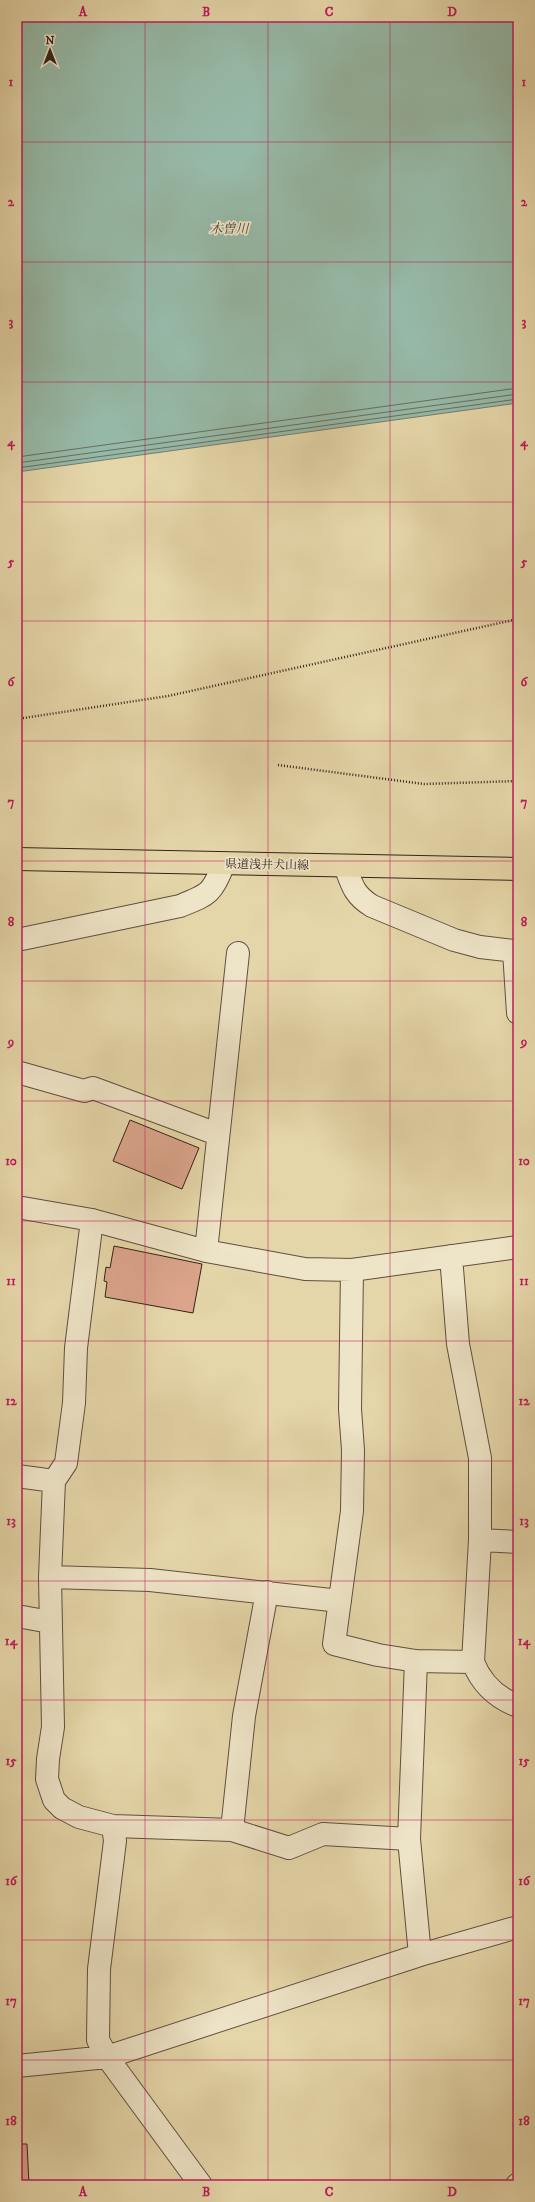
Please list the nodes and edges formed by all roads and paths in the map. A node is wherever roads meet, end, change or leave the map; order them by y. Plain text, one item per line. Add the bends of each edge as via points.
1 (518, 619) edge
2 (17, 720) edge
3 (278, 765) dead end
4 (518, 780) edge
5 (17, 859) edge
6 (224, 864) junction
7 (345, 866) junction
8 (518, 869) edge
9 (17, 940) edge
10 (516, 950) edge
11 (238, 953) dead end
12 (518, 1013) edge
13 (17, 1072) edge
14 (217, 1134) junction
15 (17, 1207) edge
16 (92, 1220) junction
17 (518, 1247) edge
18 (206, 1251) junction
19 (451, 1256) junction
20 (352, 1270) junction
21 (17, 1476) edge
22 (54, 1481) junction
23 (480, 1540) junction
24 (518, 1542) edge
25 (50, 1577) junction
26 (267, 1592) junction
27 (340, 1601) junction
28 (17, 1616) edge
29 (50, 1622) junction
30 (416, 1661) junction
31 (473, 1662) junction
32 (518, 1706) edge
33 (114, 1826) junction
34 (232, 1830) junction
35 (409, 1839) junction
36 (518, 1927) edge
37 (420, 1955) junction
38 (107, 2057) junction
39 (17, 2066) edge
40 (201, 2185) edge

1 - 2 path via 168,696
3 - 4 path via 424,784
5 - 6 main road, 県道浅井犬山線
6 - 7 main road, 県道浅井犬山線
6 - 9 street via 213,889 200,898 180,906
7 - 8 main road, 県道浅井犬山線
7 - 10 street via 354,891 360,899 372,906 454,940 480,947
10 - 12 street
11 - 14 street via 222,1110
13 - 14 street via 84,1091 93,1088
14 - 18 street
15 - 16 street
16 - 18 street
16 - 22 street via 76,1348 74,1403 66,1464
17 - 19 street
18 - 20 street via 305,1269
19 - 20 street
19 - 23 street via 458,1344 480,1458
20 - 27 street via 352,1511
21 - 22 street
22 - 25 street
23 - 24 street
23 - 31 street
25 - 26 street via 150,1580
25 - 29 street
26 - 27 street
26 - 34 street via 244,1716
27 - 30 street via 334,1644
28 - 29 street
29 - 33 street via 53,1727 47,1779 50,1789 54,1800 62,1808 79,1817
30 - 31 street
30 - 35 street
31 - 32 street via 477,1673 490,1689
33 - 34 street
33 - 38 street via 115,1841 99,1969 98,2040
34 - 35 street via 289,1848 323,1834
35 - 37 street
36 - 37 street
37 - 38 street
38 - 39 street
38 - 40 street

